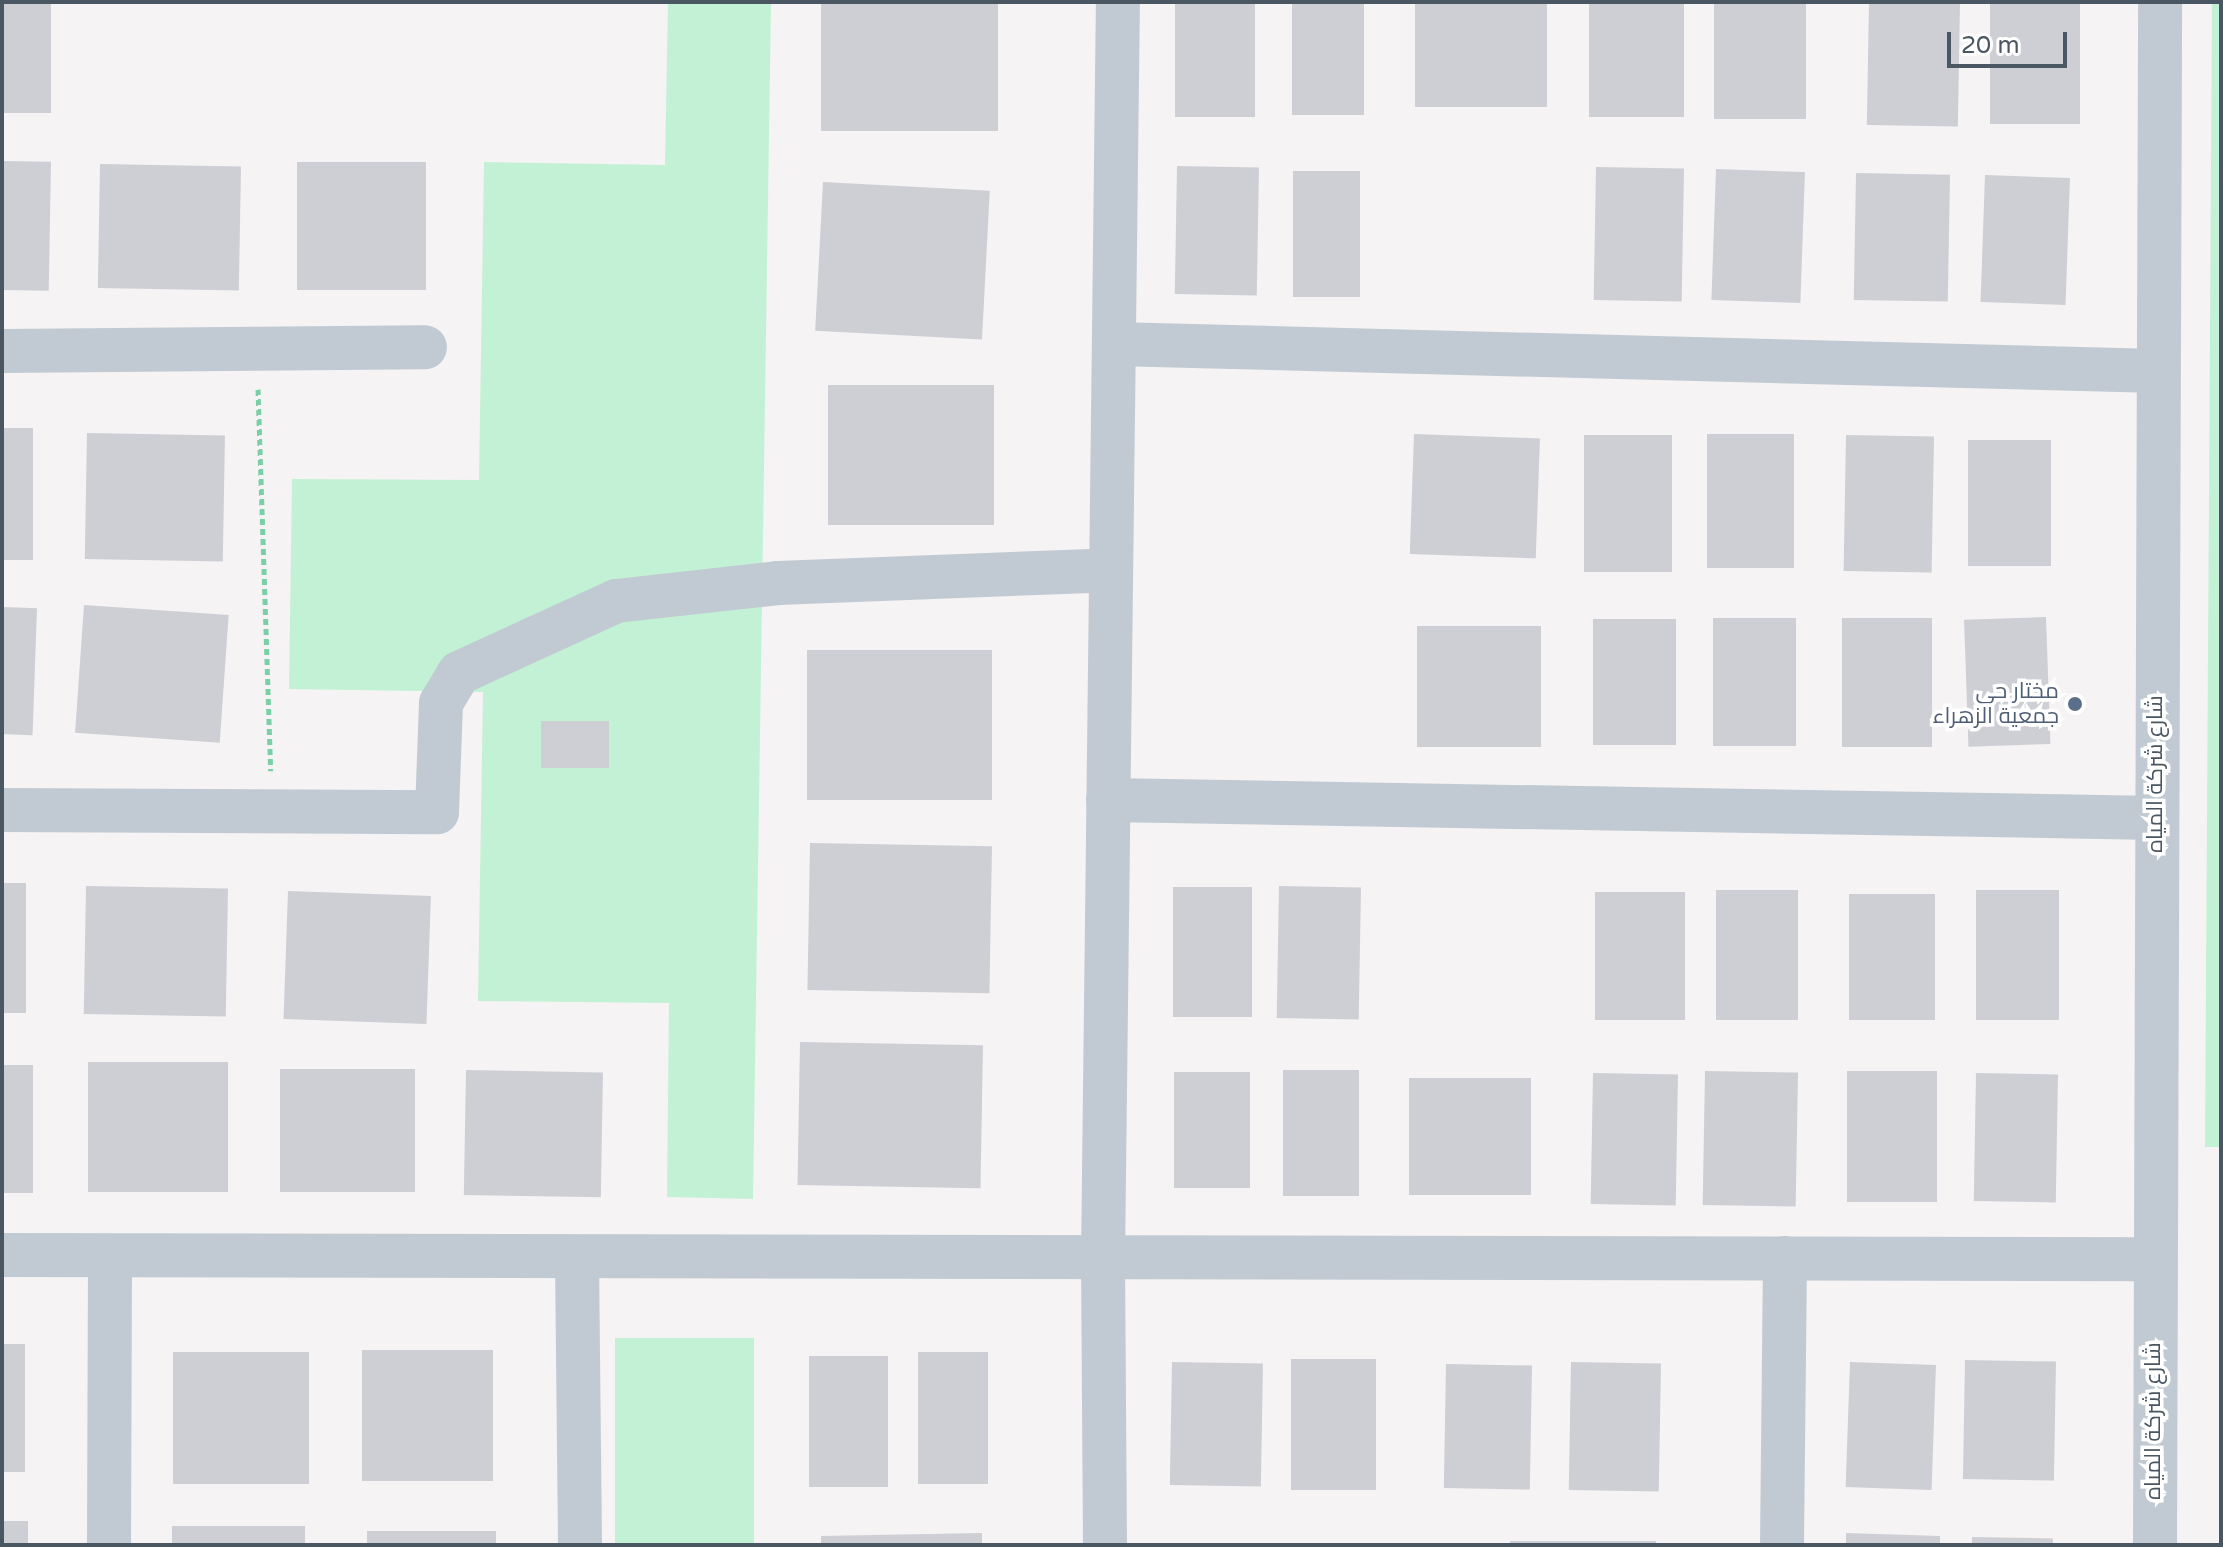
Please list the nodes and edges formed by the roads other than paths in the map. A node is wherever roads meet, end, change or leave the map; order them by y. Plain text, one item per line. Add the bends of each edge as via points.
1 (1118, 2) edge
2 (2160, 2) edge
3 (1114, 344) junction
4 (425, 347) dead end
5 (2, 351) edge
6 (2158, 371) junction
7 (1111, 570) junction
8 (1108, 800) junction
9 (2, 810) edge
10 (2156, 818) junction
11 (2, 1255) edge
12 (110, 1258) junction
13 (577, 1258) junction
14 (1103, 1258) junction
15 (1785, 1258) junction
16 (2153, 1259) junction
17 (109, 1545) edge
18 (580, 1545) edge
19 (1105, 1545) edge
20 (1782, 1545) edge
21 (2155, 1545) edge

1 - 3 street
2 - 6 street, شارع شركة المياه
3 - 6 street
3 - 7 street
4 - 5 street
6 - 10 street, شارع شركة المياه
7 - 8 street
7 - 9 street via 778,583 616,601 459,673 441,703 437,812
8 - 10 street
8 - 14 street
10 - 16 street, شارع شركة المياه
11 - 12 street
12 - 13 street
12 - 17 street
13 - 14 street
13 - 18 street
14 - 15 street
14 - 19 street
15 - 16 street
15 - 20 street
16 - 21 street, شارع شركة المياه

